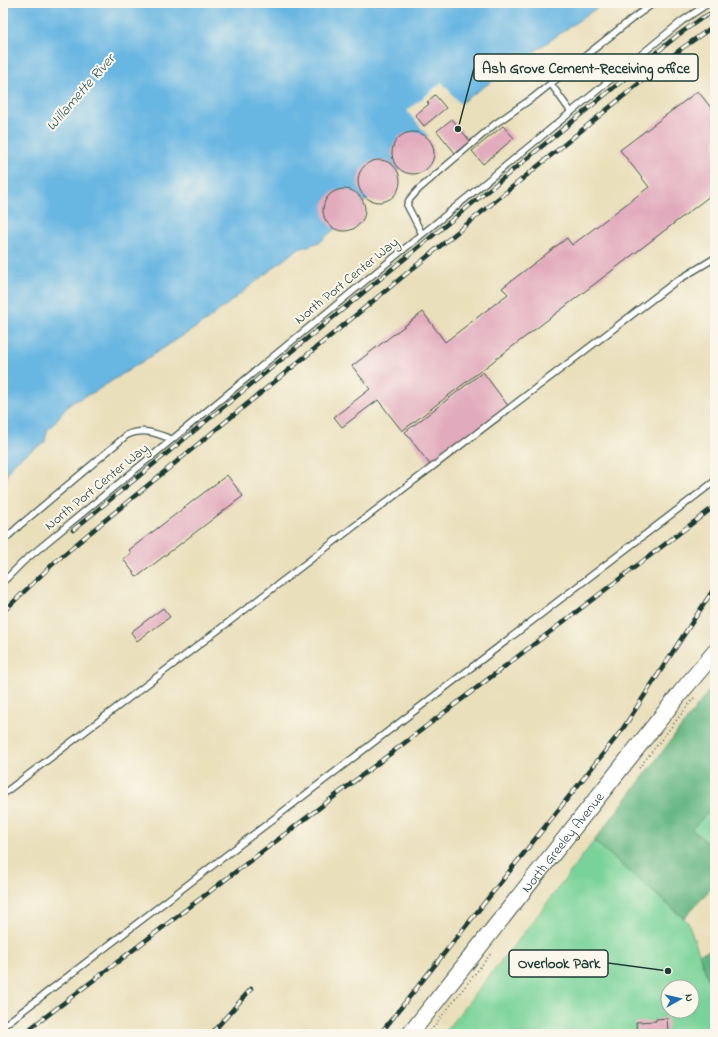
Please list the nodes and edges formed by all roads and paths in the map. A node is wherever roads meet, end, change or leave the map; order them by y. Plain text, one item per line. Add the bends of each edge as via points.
1 (654, 3) edge
2 (709, 3) edge
3 (551, 84) junction
4 (571, 112) junction
5 (422, 234) junction
6 (715, 258) edge
7 (171, 439) junction
8 (715, 481) edge
9 (3, 541) edge
10 (3, 582) edge
11 (715, 652) edge
12 (3, 794) edge
13 (3, 1026) edge
14 (410, 1034) edge

1 - 3 lane
2 - 4 lane, North Port Center Way via 682,21
3 - 4 lane
3 - 5 lane via 495,124 418,189 407,205
4 - 5 lane, North Port Center Way
5 - 7 lane, North Port Center Way
6 - 12 lane via 675,282
7 - 9 lane via 143,431 127,435
7 - 10 lane, North Port Center Way via 37,549
8 - 13 lane
11 - 14 main road, North Greeley Avenue

